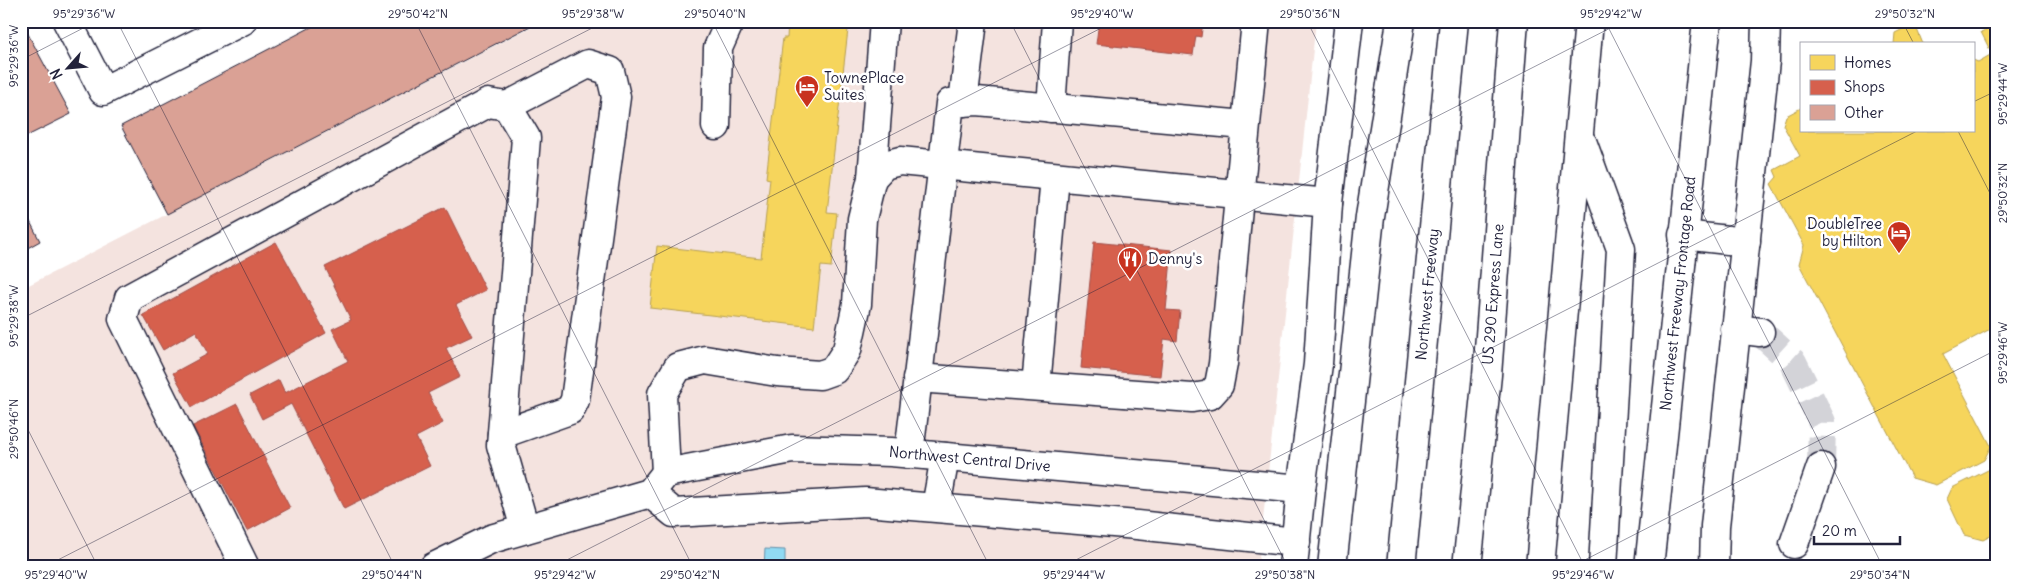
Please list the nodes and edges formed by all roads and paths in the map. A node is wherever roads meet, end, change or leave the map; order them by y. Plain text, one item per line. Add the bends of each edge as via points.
1 (67, 21) edge
2 (242, 21) edge
3 (730, 21) edge
4 (884, 21) edge
5 (973, 21) edge
6 (1058, 21) edge
7 (1256, 21) edge
8 (1349, 21) edge
9 (1401, 21) edge
10 (1454, 21) edge
11 (1514, 21) edge
12 (1589, 21) edge
13 (1707, 21) edge
14 (1766, 21) edge
15 (963, 102) junction
16 (508, 106) junction
17 (1051, 108) junction
18 (1245, 124) junction
19 (716, 126) dead end
20 (1580, 135) junction
21 (942, 165) junction
22 (1055, 177) junction
23 (872, 178) junction
24 (1238, 195) junction
25 (1328, 203) junction
26 (1683, 235) junction
27 (1746, 242) junction
28 (917, 378) junction
29 (1036, 386) junction
30 (502, 434) junction
31 (909, 454) junction
32 (946, 457) junction
33 (1821, 467) tunnel mouth
34 (658, 483) junction
35 (1301, 489) junction
36 (936, 507) junction
37 (525, 529) junction
38 (1794, 544) dead end
39 (1295, 554) edge
40 (245, 567) edge
41 (434, 567) edge
42 (1332, 567) edge
43 (1401, 567) edge
44 (1467, 567) edge
45 (1540, 567) edge
46 (1603, 567) edge
47 (1649, 567) edge
48 (1714, 567) edge

1 - 2 main road via 103,91
3 - 19 main road via 718,48
4 - 23 main road
5 - 15 main road
6 - 17 main road
7 - 18 main road
8 - 25 main road
9 - 42 main road via 1370,217
10 - 43 main road, Northwest Freeway
11 - 44 main road, US 290 Express Lane
12 - 20 main road
13 - 26 main road, Northwest Freeway Frontage Road
14 - 27 main road via 1765,61
15 - 17 main road
15 - 21 main road via 950,103
16 - 30 main road via 526,138
16 - 30 main road via 588,64 610,71 616,96 575,400 570,410
16 - 40 main road via 488,103 129,298 122,319
17 - 18 main road
18 - 24 main road
20 - 45 main road
20 - 46 main road via 1621,249
21 - 22 main road
21 - 23 main road via 900,161 884,165
21 - 28 main road
22 - 24 main road
22 - 29 main road
23 - 34 main road via 862,219 857,304 846,350 834,370 820,375 777,372 705,360 678,367 662,394
24 - 25 main road
24 - 29 main road via 1223,364 1219,385 1210,395 1192,398
25 - 35 main road via 1318,364
26 - 27 main road
26 - 47 main road, Northwest Freeway Frontage Road
27 - 48 main road via 1747,330 1715,526
28 - 29 main road
28 - 31 main road
30 - 37 main road via 501,446
31 - 32 main road, Northwest Central Drive
31 - 34 main road, Northwest Central Drive via 792,449
32 - 35 main road, Northwest Central Drive
32 - 36 main road
33 - 38 main road
34 - 36 main road via 674,513 865,502
34 - 37 main road, Northwest Central Drive
35 - 39 main road
36 - 39 main road
37 - 41 main road, Northwest Central Drive via 491,539

